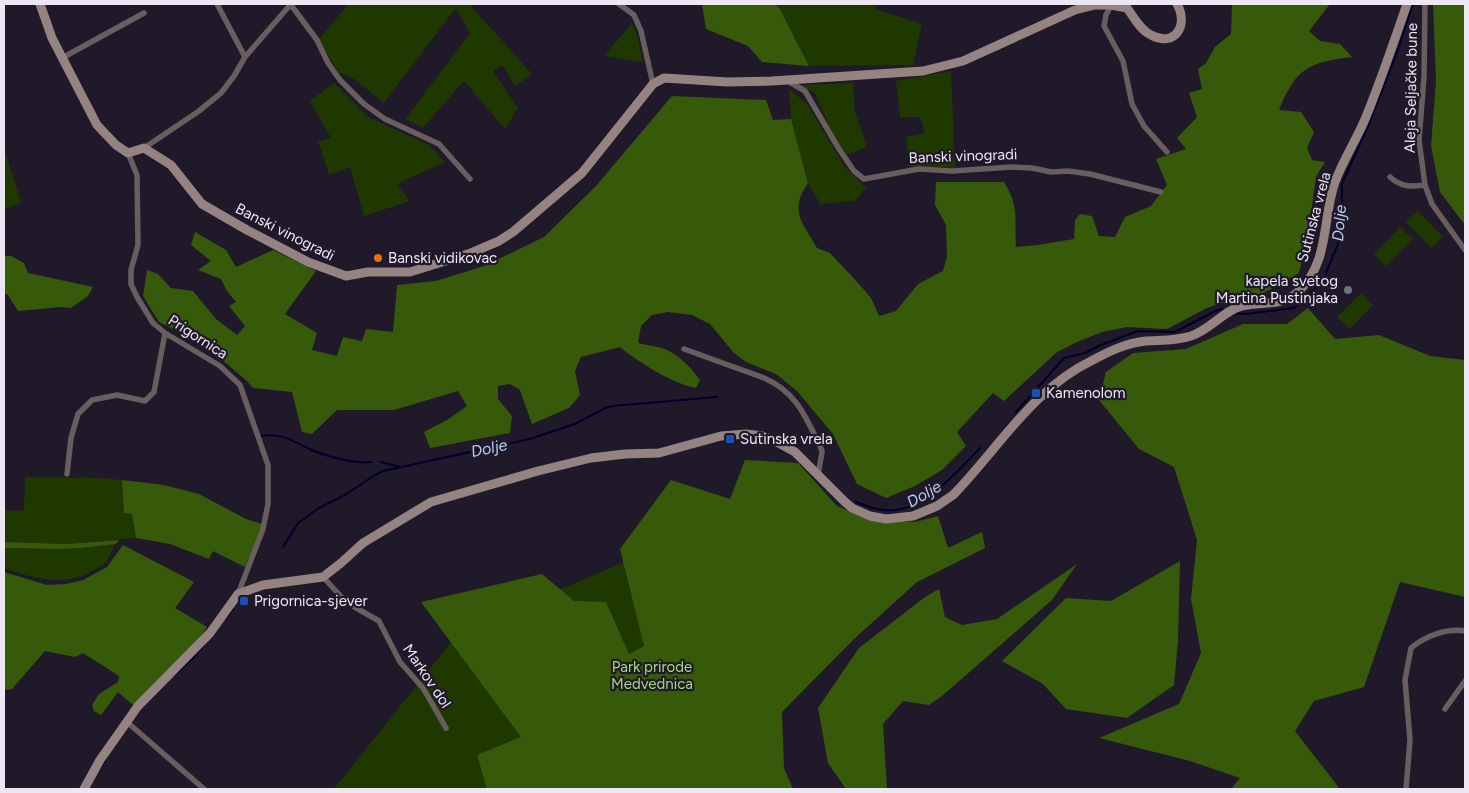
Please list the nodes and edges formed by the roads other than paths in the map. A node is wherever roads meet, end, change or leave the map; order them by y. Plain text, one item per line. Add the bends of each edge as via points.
1 (40, 4) edge
2 (217, 4) edge
3 (291, 4) edge
4 (619, 4) edge
5 (1177, 4) edge
6 (1407, 4) edge
7 (1425, 4) edge
8 (1112, 5) edge
9 (144, 13) dead end
10 (245, 56) junction
11 (62, 58) junction
12 (786, 80) junction
13 (653, 84) junction
14 (144, 148) junction
15 (1167, 152) dead end
16 (128, 153) junction
17 (1390, 178) dead end
18 (470, 179) dead end
19 (1425, 185) junction
20 (1161, 192) dead end
21 (1465, 250) edge
22 (165, 333) junction
23 (684, 349) dead end
24 (67, 474) dead end
25 (818, 475) junction
26 (323, 577) junction
27 (238, 594) junction
28 (1465, 630) edge
29 (1465, 682) edge
30 (1445, 709) dead end
31 (127, 722) junction
32 (446, 728) dead end
33 (84, 789) edge
34 (204, 789) edge
35 (1406, 789) edge

1 - 11 street, Prigornica
2 - 10 street
3 - 10 street
3 - 18 street via 340,80 364,104 385,119 439,144
4 - 13 street via 634,15 641,31
5 - 8 street via 1181,10 1181,27 1176,35 1167,39 1157,38 1143,30 1127,8
6 - 25 street, Sutinska vrela via 1366,119 1336,181 1323,249 1312,274 1292,297 1243,305 1191,336 1127,344 1090,361 1039,397 953,495 923,513 886,520 870,516 852,508
7 - 19 street, Aleja Seljačke bune via 1420,140
8 - 12 street via 1075,10 963,60 923,71
8 - 15 street via 1104,26 1123,61 1132,104 1144,126
9 - 11 street
10 - 14 street via 221,93
11 - 16 street, Prigornica via 97,124
12 - 13 street via 727,82 664,78
12 - 20 street, Banski vinogradi via 805,91 823,125 854,171 864,180 929,168 952,171 1012,167 1090,174
13 - 14 street, Banski vinogradi via 582,173 520,226 499,241 471,253 410,272 368,272 346,276 308,262 202,204 171,166
14 - 16 street
16 - 22 street, Prigornica via 137,174 138,244 131,284 154,323
17 - 19 street via 1411,187
19 - 21 street, Aleja Seljačke bune via 1432,204
22 - 24 street via 154,392 145,401 117,395 92,400 78,414 71,438
22 - 27 street, Prigornica via 220,366 240,385 268,465 268,504 263,529
23 - 25 street via 770,380 788,392 821,448
25 - 26 street, Sutinska vrela via 795,452 763,436 746,434 721,436 669,451 591,458 431,502 362,543
26 - 27 street, Sutinska vrela via 263,585
26 - 32 street, Markov dol via 346,602 379,621 400,662 423,688
27 - 31 street via 210,633 138,706
28 - 35 street via 1449,630 1425,638 1411,648 1406,680 1410,740
29 - 30 street
31 - 33 street
31 - 34 street

